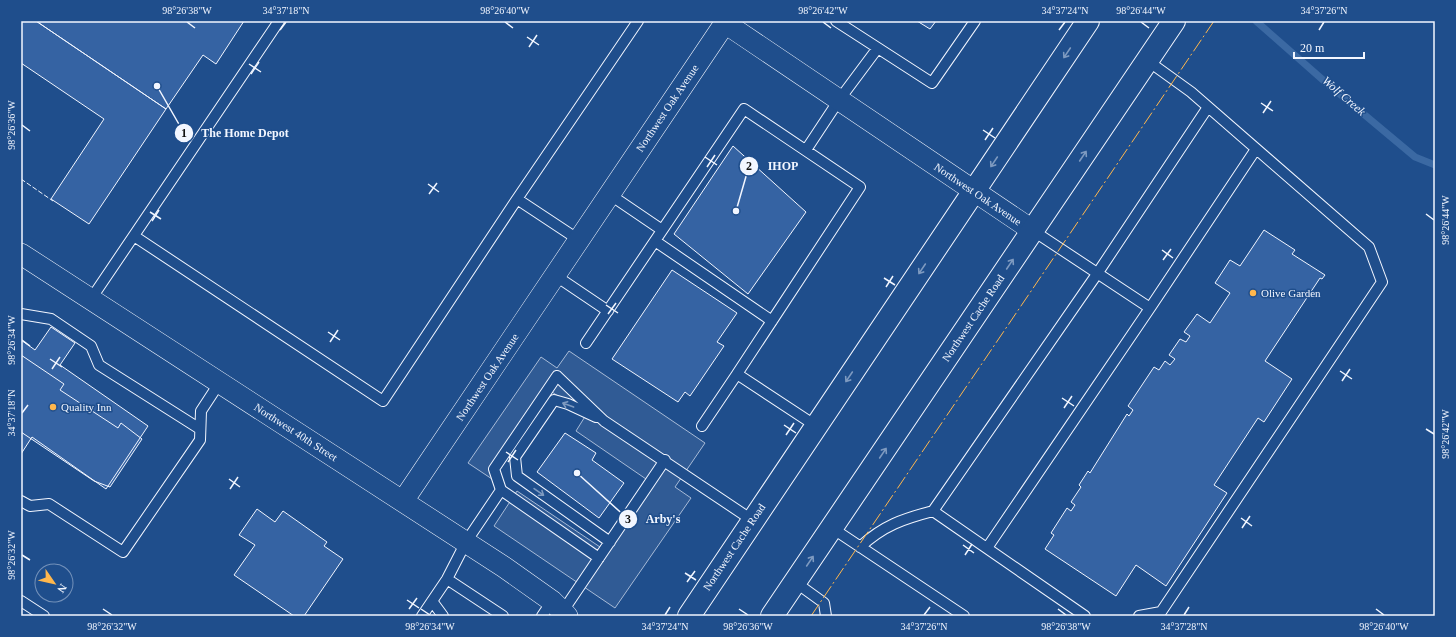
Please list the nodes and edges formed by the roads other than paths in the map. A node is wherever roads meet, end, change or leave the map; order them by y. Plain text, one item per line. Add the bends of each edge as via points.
1 (279, 21) edge
2 (638, 21) edge
3 (836, 21) edge
4 (975, 21) edge
5 (1088, 21) edge
6 (723, 22) edge
7 (1171, 26) edge
8 (877, 48) junction
9 (1148, 61) junction
10 (839, 100) junction
11 (1208, 107) junction
12 (1256, 149) junction
13 (806, 150) junction
14 (974, 192) junction
15 (610, 194) junction
16 (517, 199) junction
17 (662, 230) junction
18 (1032, 230) junction
19 (134, 236) junction
20 (579, 240) junction
21 (655, 241) junction
22 (21, 254) edge
23 (1098, 274) junction
24 (556, 276) junction
25 (91, 299) junction
26 (1150, 308) junction
27 (608, 311) junction
28 (21, 314) edge
29 (772, 321) junction
30 (586, 343) dead end
31 (737, 374) junction
32 (220, 382) junction
33 (604, 421) junction
34 (702, 426) dead end
35 (816, 426) junction
36 (200, 429) junction
37 (665, 460) junction
38 (501, 490) junction
39 (21, 501) edge
40 (403, 501) junction
41 (933, 511) junction
42 (752, 520) junction
43 (832, 528) junction
44 (466, 542) junction
45 (610, 542) junction
46 (860, 547) junction
47 (987, 548) junction
48 (599, 558) junction
49 (447, 579) junction
50 (795, 582) junction
51 (21, 601) edge
52 (432, 601) junction
53 (556, 611) edge
54 (44, 616) edge
55 (422, 616) edge
56 (443, 616) edge
57 (503, 616) edge
58 (689, 616) edge
59 (772, 616) edge
60 (826, 616) edge
61 (964, 616) edge
62 (1085, 616) edge
63 (1139, 616) edge

1 - 19 lane
2 - 16 lane
3 - 8 lane
4 - 8 lane via 932,83
5 -> 14 main road, Northwest Cache Road
6 - 10 street, Northwest Oak Avenue
6 - 15 street, Northwest Oak Avenue
7 - 9 main road, Northwest Cache Road
8 - 10 lane
9 - 11 lane
18 -> 9 main road, Northwest Cache Road
10 - 13 lane
10 - 14 street, Northwest Oak Avenue
11 - 12 lane
11 - 23 lane
12 - 26 lane
12 - 63 lane via 1369,247 1382,282 1161,612
13 - 17 lane via 744,109
13 - 29 lane via 860,188
14 - 18 street, Northwest Oak Avenue
14 -> 35 main road, Northwest Cache Road
15 - 17 lane
15 - 20 street, Northwest Oak Avenue
16 - 19 lane via 383,400
16 - 20 lane
17 - 21 lane
18 - 23 lane
43 -> 18 main road, Northwest Cache Road
19 - 25 lane
20 - 24 street, Northwest Oak Avenue
21 - 27 lane
21 - 29 lane
22 - 25 street, Northwest 40th Street
23 - 26 lane
23 - 41 lane
24 - 27 lane
24 - 40 street, Northwest Oak Avenue
25 - 32 street, Northwest 40th Street
26 - 47 lane
27 - 30 lane
28 - 36 lane via 51,319 91,346 99,365
29 - 31 lane
31 - 34 lane
31 - 35 lane
32 - 36 lane via 201,411
32 - 40 street, Northwest 40th Street
33 - 37 lane
33 - 38 lane via 556,376 494,469
33 -> 45 lane via 554,400 515,457 517,476
35 - 42 main road, Northwest Cache Road
36 - 39 lane via 200,440 123,552 49,504 30,506
37 - 42 lane
37 - 45 lane
38 - 44 lane
38 - 48 lane
40 - 44 street, Northwest 40th Street
41 - 46 lane via 902,519 874,535
41 - 47 lane
42 - 58 main road, Northwest Cache Road
43 - 46 lane
50 -> 43 main road, Northwest Cache Road
44 - 49 lane
44 - 53 street, Northwest 40th Street
45 - 48 lane
46 - 61 lane
47 - 62 lane
48 - 53 lane
49 - 52 lane
49 - 57 lane
50 - 59 main road, Northwest Cache Road
50 - 60 lane via 824,603
51 - 54 lane
52 - 55 lane
52 - 56 lane

